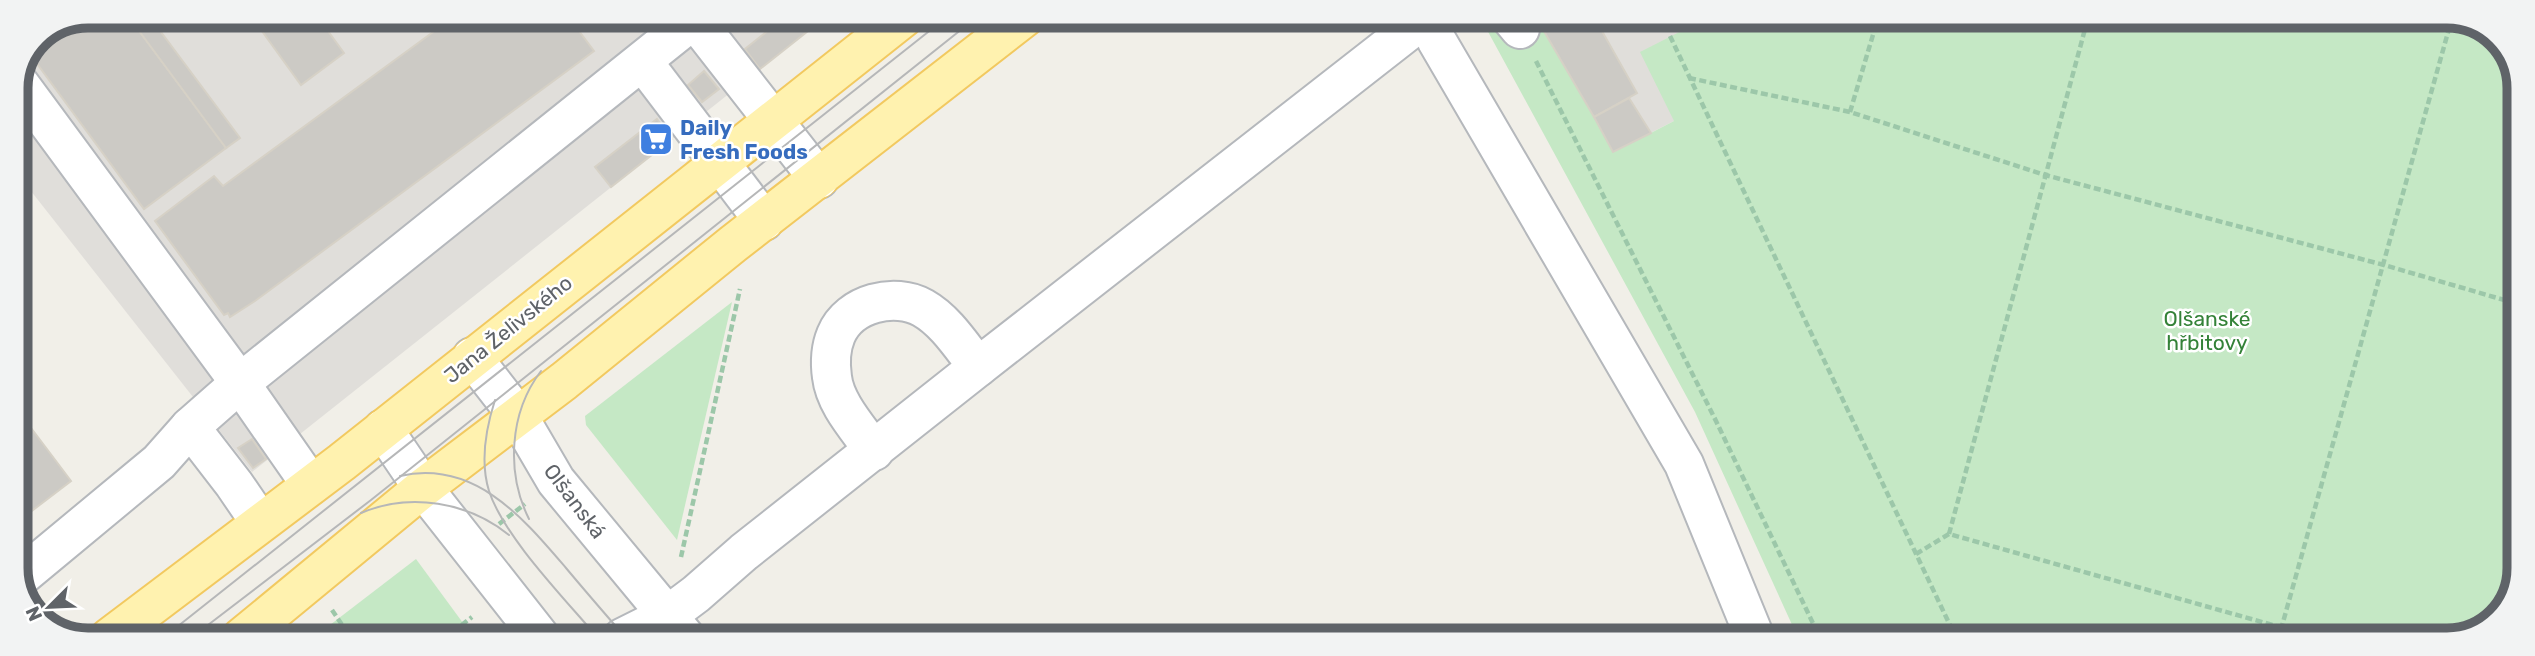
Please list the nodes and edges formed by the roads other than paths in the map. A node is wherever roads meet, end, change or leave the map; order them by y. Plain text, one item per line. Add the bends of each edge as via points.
1 (682, 28) edge
2 (702, 28) edge
3 (890, 28) edge
4 (1010, 28) edge
5 (1414, 28) edge
6 (1432, 28) edge
7 (643, 62) junction
8 (28, 96) edge
9 (773, 120) junction
10 (718, 162) junction
11 (819, 179) junction
12 (764, 221) junction
13 (472, 357) junction
14 (978, 367) junction
15 (240, 383) junction
16 (518, 416) junction
17 (190, 427) junction
18 (383, 429) junction
19 (874, 451) junction
20 (311, 485) junction
21 (423, 488) junction
22 (260, 522) junction
23 (28, 571) edge
24 (677, 627) edge
25 (122, 628) edge
26 (253, 628) edge
27 (533, 628) edge
28 (1751, 628) edge

1 - 7 street
2 - 9 street
3 - 9 main road, Jana Želivského
4 - 11 main road
5 - 14 street via 1196,213
6 - 28 street via 1684,464
7 - 10 street
7 - 15 street
8 - 15 street
9 - 10 main road, Jana Želivského
9 - 11 street
10 - 12 street
10 - 13 main road, Jana Želivského
11 - 12 main road
12 - 16 main road
13 - 16 street, Olšanská
13 - 18 main road, Jana Želivského
14 - 19 street
14 - 19 street via 923,307 901,300 880,302 846,319 836,334 832,380 842,405
15 - 17 street
15 - 20 street
16 - 21 main road
16 - 24 street, Olšanská via 556,481
17 - 22 street
17 - 23 street via 159,462
18 - 20 main road, Jana Želivského
18 - 21 street
19 - 24 street via 744,552
20 - 22 main road, Jana Želivského
21 - 26 main road
21 - 27 street
22 - 25 main road, Jana Želivského

